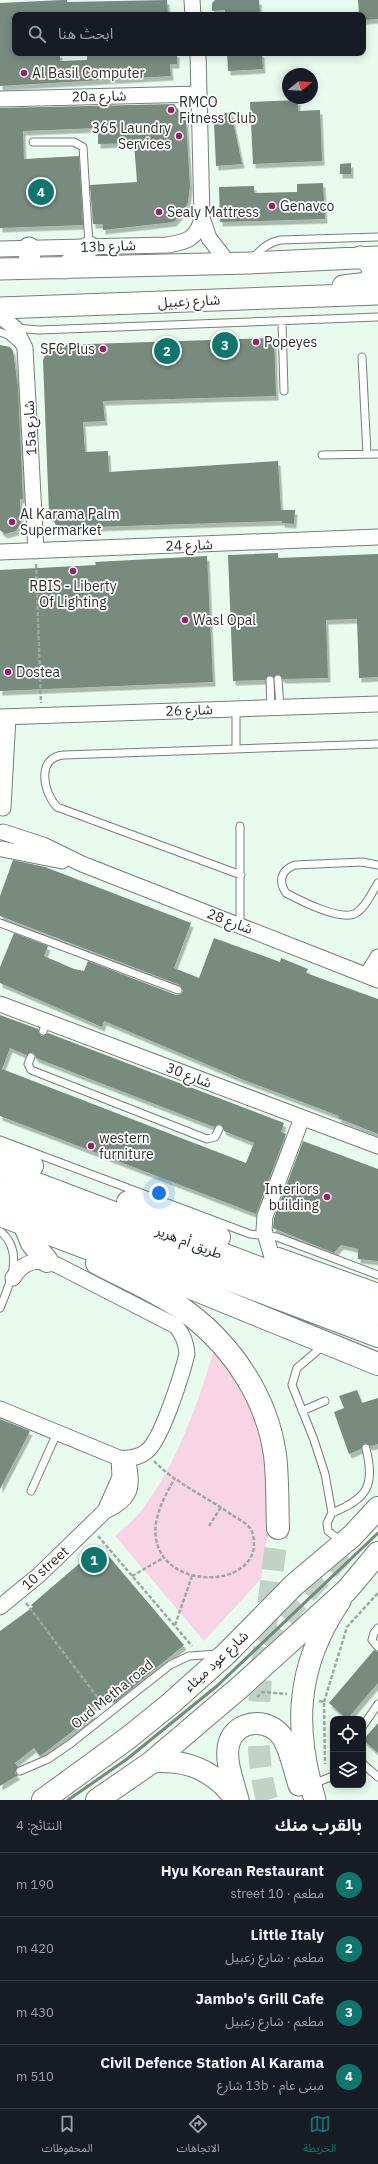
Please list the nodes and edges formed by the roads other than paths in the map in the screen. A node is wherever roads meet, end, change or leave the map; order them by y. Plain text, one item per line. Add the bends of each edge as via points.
1 (192, 0) edge
2 (200, 0) edge
3 (193, 12) edge
4 (200, 12) edge
5 (198, 56) edge
6 (199, 94) junction
7 (0, 99) edge
8 (33, 142) dead end
9 (202, 218) junction
10 (378, 237) edge
11 (89, 247) junction
12 (0, 249) edge
13 (369, 257) edge
14 (29, 258) junction
15 (239, 263) junction
16 (65, 268) junction
17 (0, 269) edge
18 (378, 294) edge
19 (272, 297) junction
20 (0, 308) edge
21 (0, 316) edge
22 (378, 317) edge
23 (282, 321) junction
24 (16, 328) junction
25 (0, 332) edge
26 (362, 357) dead end
27 (26, 359) junction
28 (284, 390) dead end
29 (367, 454) junction
30 (378, 454) edge
31 (322, 455) dead end
32 (378, 537) edge
33 (36, 551) junction
34 (0, 552) edge
35 (278, 679) dead end
36 (270, 680) dead end
37 (378, 704) edge
38 (276, 707) junction
39 (236, 709) junction
40 (4, 717) edge
41 (378, 744) edge
42 (236, 748) junction
43 (0, 791) edge
44 (3, 808) junction
45 (240, 826) dead end
46 (3, 832) junction
47 (1, 852) edge
48 (82, 864) junction
49 (378, 865) edge
50 (241, 875) junction
51 (378, 882) edge
52 (240, 925) junction
53 (1, 926) edge
54 (378, 957) edge
55 (372, 978) edge
56 (178, 990) dead end
57 (0, 1004) edge
58 (31, 1057) dead end
59 (302, 1118) junction
60 (219, 1129) dead end
61 (0, 1140) edge
62 (378, 1146) edge
63 (0, 1154) edge
64 (0, 1170) edge
65 (0, 1193) edge
66 (0, 1215) edge
67 (24, 1224) junction
68 (0, 1231) edge
69 (55, 1235) junction
70 (269, 1247) junction
71 (47, 1262) junction
72 (378, 1275) edge
73 (13, 1278) junction
74 (290, 1291) junction
75 (378, 1295) edge
76 (0, 1308) edge
77 (378, 1313) edge
78 (378, 1336) edge
79 (328, 1342) junction
80 (377, 1365) edge
81 (325, 1401) dead end
82 (0, 1409) edge
83 (302, 1411) junction
84 (57, 1433) junction
85 (366, 1448) dead end
86 (123, 1458) junction
87 (31, 1491) dead end
88 (378, 1508) edge
89 (332, 1513) junction
90 (278, 1528) tunnel mouth
91 (352, 1536) junction
92 (378, 1553) edge
93 (347, 1590) junction
94 (0, 1607) edge
95 (378, 1628) edge
96 (378, 1647) edge
97 (226, 1654) junction
98 (378, 1704) edge
99 (366, 1722) edge
100 (152, 1762) junction
101 (366, 1767) edge
102 (20, 1771) dead end
103 (378, 1777) edge
104 (330, 1779) edge
105 (311, 1795) edge
106 (43, 1800) edge
107 (97, 1800) edge
108 (237, 1800) edge

1 - 3 street
2 - 4 street
5 - 6 street, 13b شارع
6 - 7 street, 20a شارع
6 - 9 street, 13b شارع
8 - 11 lane via 74,142 83,147
9 - 11 street, 13b شارع via 199,230 184,242 167,245
9 - 15 street, 13b شارع via 209,238
10 - 15 lane via 280,240
11 - 14 street, 13b شارع
11 - 16 main road
12 - 14 street, 13b شارع
13 - 15 main road
13 - 19 main road via 373,270 368,283 353,286 288,288
14 - 16 main road
14 - 17 main road
15 - 16 main road
18 - 19 main road, شارع زعبيل
19 - 20 main road, شارع زعبيل
21 - 24 street, 15a شارع
22 - 23 lane
23 - 24 lane via 39,330
23 - 28 lane
24 - 27 street, 15a شارع via 25,348
25 - 27 lane via 16,341
26 - 29 lane
27 - 33 street, 15a شارع
29 - 30 lane
29 - 31 lane
32 - 33 street, شارع 24
33 - 34 street, شارع 24
35 - 38 lane
36 - 38 lane
37 - 38 street, شارع 26
38 - 39 street, شارع 26
39 - 40 street, شارع 26
39 - 42 lane
40 - 44 street
41 - 42 lane
42 - 50 lane via 58,755 48,762 44,774 48,794 57,807
43 - 44 street
44 - 46 street
45 - 50 lane
46 - 47 street
46 - 48 street, شارع 28 via 43,845
47 - 48 street, شارع 28
48 - 52 street, شارع 28
49 - 51 lane via 362,862 295,865 288,867 281,880 286,893 344,916 357,913
50 - 52 lane
52 - 55 street, شارع 28
53 - 56 lane
54 - 55 street
57 - 59 street, شارع 30 via 45,1026
58 - 60 lane via 28,1064 32,1070 207,1139 215,1137
59 - 62 street, شارع 30
59 - 70 street via 265,1216
61 - 70 lane via 250,1234
63 - 70 main road
64 - 74 main road, طريق أم هرير
65 - 74 main road, طريق أم هرير
66 - 67 main road
67 - 69 main road
67 - 71 main road via 32,1243
68 - 73 lane via 11,1245
69 - 79 main road
69 - 90 main road via 73,1251 187,1313 213,1334 235,1360 253,1388 267,1420 275,1454
70 - 72 lane via 277,1237
70 - 75 main road
71 - 73 street via 27,1262 18,1268
71 - 86 street via 167,1320 176,1326 186,1344 184,1364 158,1436 149,1450 134,1458
73 - 76 lane
74 - 77 main road, طريق أم هرير
74 - 78 main road, طريق أم هرير
79 - 80 main road
79 - 83 lane via 297,1368 294,1375 292,1385
81 - 83 lane
82 - 84 street
83 - 89 lane via 325,1474
84 - 86 street
84 - 87 lane
85 - 89 lane via 369,1487 360,1499
86 - 94 street, 10 street via 131,1481 128,1493
88 - 91 main road, شارع عود ميثاء
89 - 91 lane via 327,1523 328,1531 337,1538
91 - 97 main road, شارع عود ميثاء via 294,1585
92 - 93 main road
93 - 100 main road via 239,1688
93 - 105 main road via 330,1615 318,1641 308,1668 302,1697 302,1741
95 - 96 lane via 372,1640
97 - 102 lane, Oud Metha road via 199,1654 170,1665 48,1759
97 - 106 main road, شارع عود ميثاء via 128,1738
98 - 99 lane
100 - 107 main road
100 - 108 main road via 166,1761 192,1765 211,1774
101 - 103 lane
104 - 105 lane
105 - 108 main road via 283,1738 266,1724 255,1723 244,1725 235,1732 229,1742 228,1754

